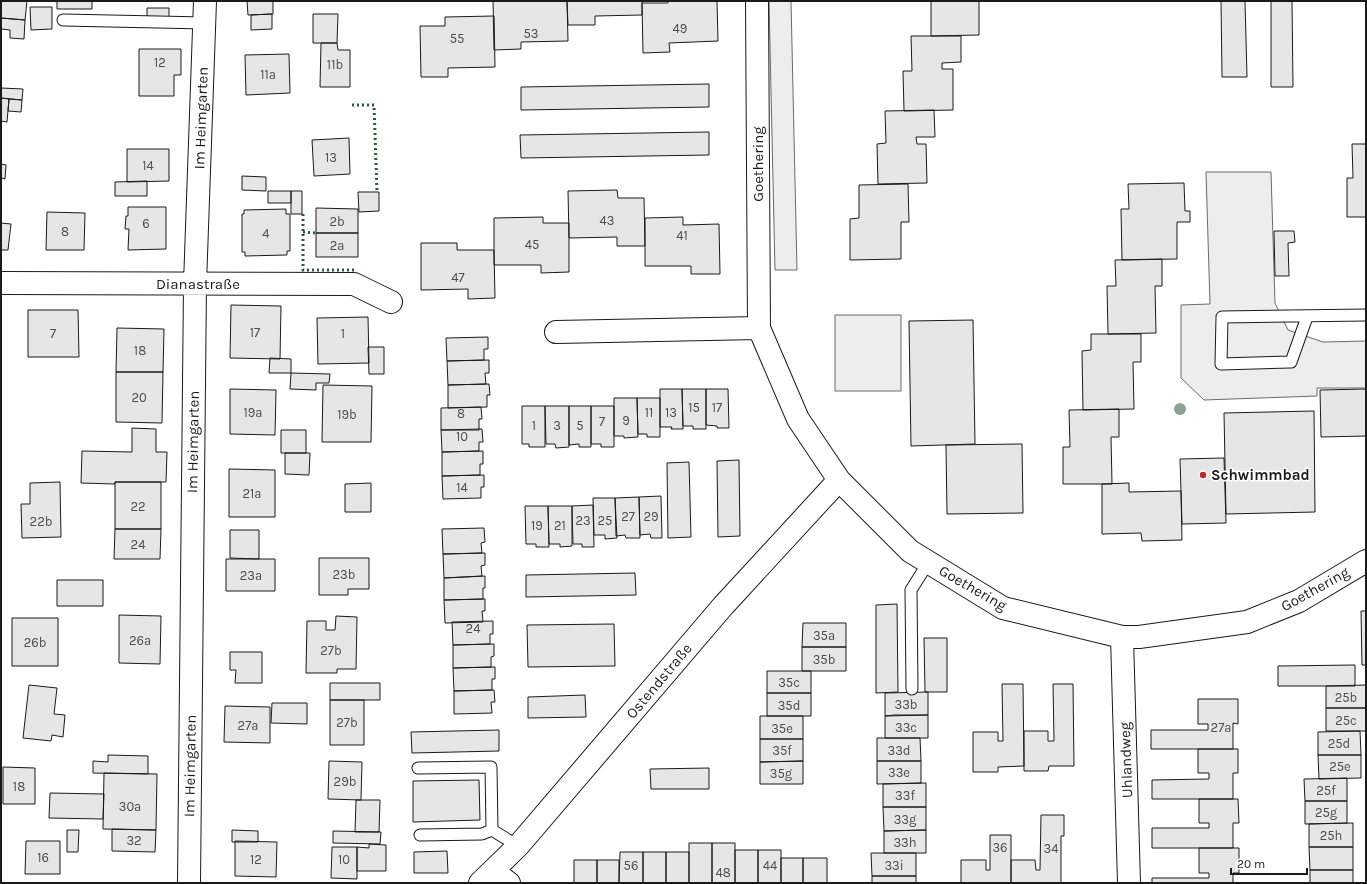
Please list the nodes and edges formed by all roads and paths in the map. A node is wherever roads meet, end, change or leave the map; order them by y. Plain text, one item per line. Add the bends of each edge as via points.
1 (205, 1) edge
2 (756, 1) edge
3 (64, 20) dead end
4 (205, 22) junction
5 (1, 283) edge
6 (195, 284) junction
7 (391, 302) dead end
8 (1366, 315) edge
9 (1307, 317) junction
10 (759, 328) junction
11 (556, 332) dead end
12 (838, 480) junction
13 (1366, 561) edge
14 (928, 562) junction
15 (1122, 637) junction
16 (912, 689) dead end
17 (418, 768) dead end
18 (492, 830) junction
19 (420, 835) dead end
20 (518, 846) junction
21 (494, 879) edge
22 (189, 883) edge
23 (1129, 883) edge

1 - 4 street, Im Heimgarten
2 - 10 street, Goethering
3 - 4 lane
4 - 6 street, Im Heimgarten
5 - 6 street, Dianastraße
6 - 7 street, Dianastraße via 354,284
6 - 22 street, Im Heimgarten
8 - 9 lane
9 - 9 lane via 1222,317 1221,364 1291,362
10 - 11 street
10 - 12 street, Goethering via 798,419
12 - 14 street, Goethering via 910,551
12 - 20 street, Ostendstraße via 723,606
13 - 15 street, Goethering via 1300,601 1247,622 1139,637
14 - 15 street, Goethering via 1003,608
14 - 16 lane via 911,590
15 - 23 street, Uhlandweg
17 - 18 lane via 491,767
18 - 19 lane via 482,834
18 - 20 lane
20 - 21 street, Ostendstraße

